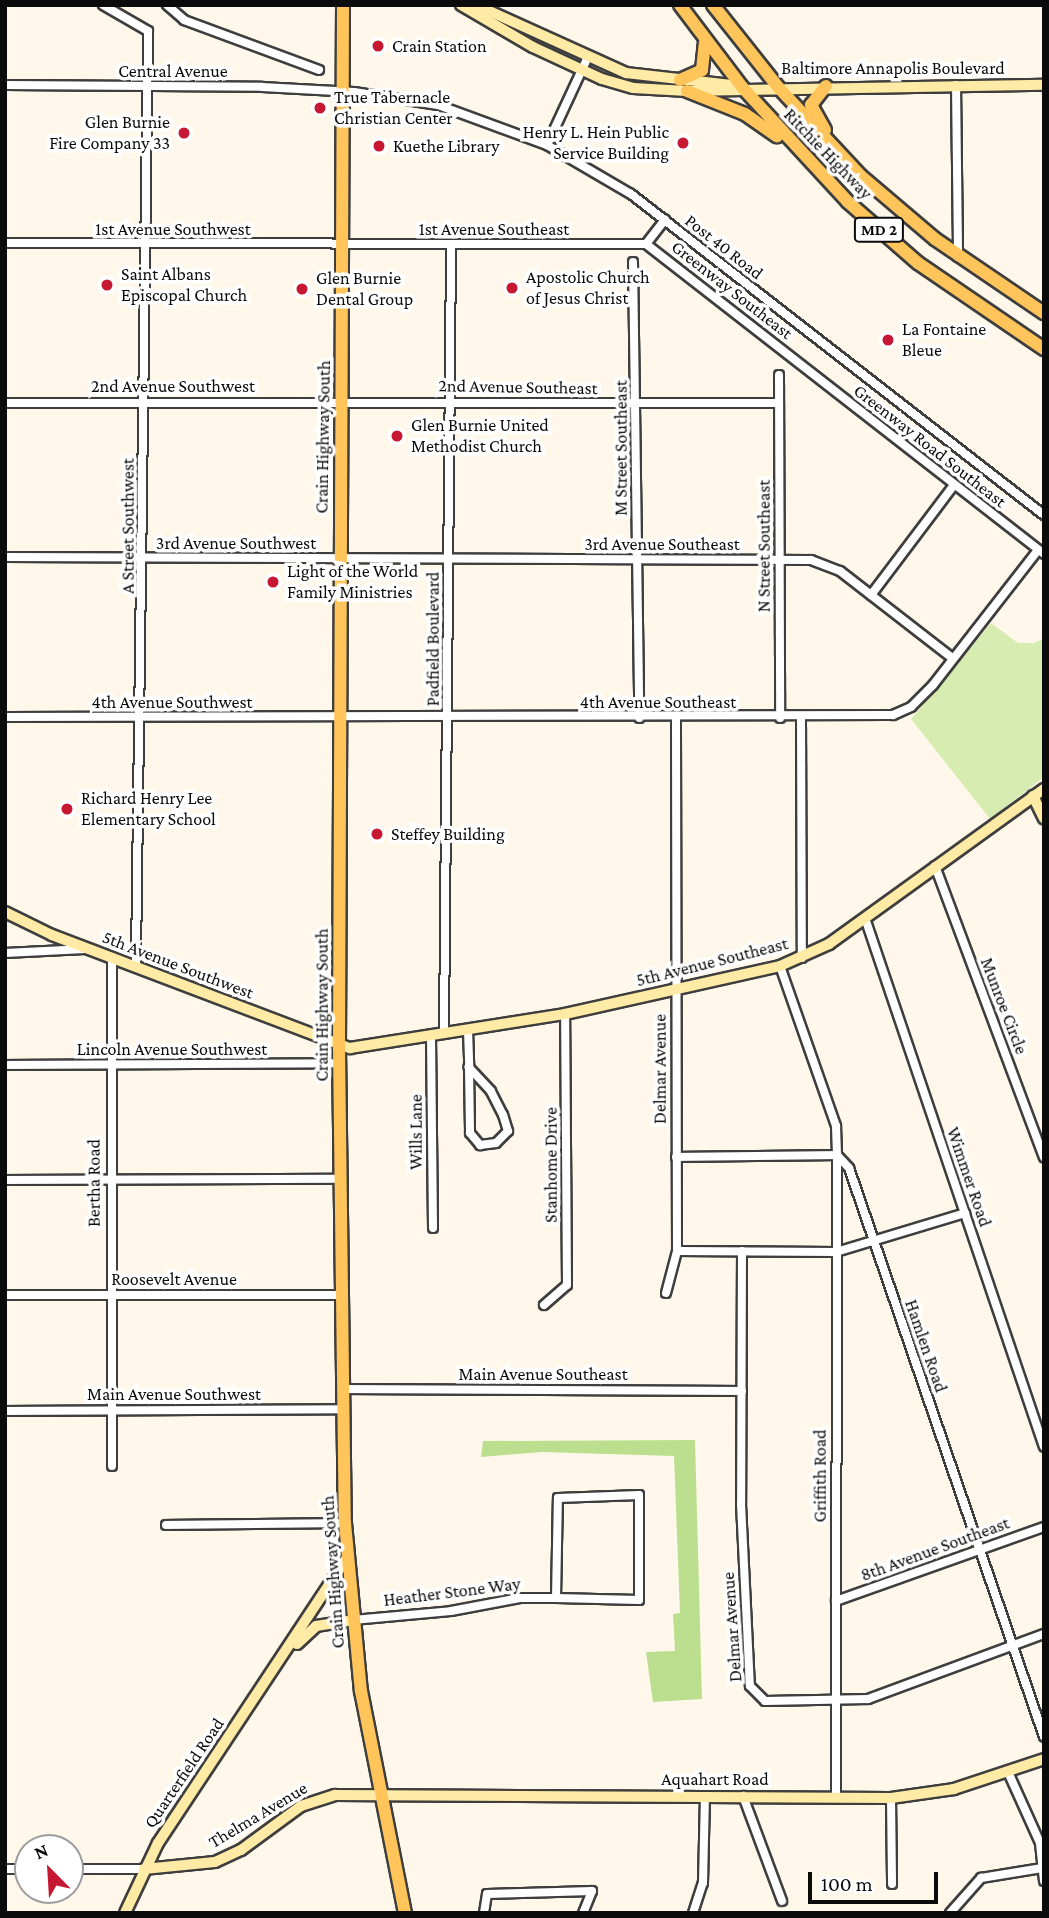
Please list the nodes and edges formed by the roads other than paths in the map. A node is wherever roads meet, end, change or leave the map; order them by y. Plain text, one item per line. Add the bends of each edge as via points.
1 (103, 5) edge
2 (167, 5) edge
3 (343, 5) edge
4 (461, 5) edge
5 (476, 5) edge
6 (680, 5) edge
7 (713, 5) edge
8 (705, 42) junction
9 (587, 59) junction
10 (319, 70) dead end
11 (583, 71) junction
12 (5, 85) edge
13 (956, 85) junction
14 (1044, 85) edge
15 (684, 86) junction
16 (826, 86) junction
17 (742, 87) junction
18 (778, 87) junction
19 (148, 88) junction
20 (341, 91) junction
21 (547, 145) junction
22 (793, 147) junction
23 (852, 167) junction
24 (665, 220) junction
25 (5, 243) edge
26 (146, 244) junction
27 (451, 244) junction
28 (646, 244) junction
29 (341, 245) junction
30 (958, 257) junction
31 (633, 262) dead end
32 (1044, 313) edge
33 (1044, 349) edge
34 (796, 362) joint
35 (779, 375) dead end
36 (145, 402) junction
37 (340, 402) junction
38 (5, 403) edge
39 (450, 403) junction
40 (779, 403) junction
41 (637, 404) junction
42 (954, 485) junction
43 (1044, 515) edge
44 (1041, 552) edge
45 (5, 557) edge
46 (144, 558) junction
47 (340, 560) junction
48 (449, 560) junction
49 (638, 560) junction
50 (780, 560) junction
51 (871, 595) junction
52 (952, 658) junction
53 (5, 717) edge
54 (141, 717) junction
55 (339, 718) junction
56 (448, 718) junction
57 (639, 718) junction
58 (676, 718) junction
59 (780, 718) junction
60 (801, 718) junction
61 (1044, 789) edge
62 (1033, 796) junction
63 (1044, 819) edge
64 (935, 866) junction
65 (5, 912) edge
66 (865, 918) junction
67 (88, 949) junction
68 (5, 953) edge
69 (112, 957) junction
70 (802, 958) junction
71 (136, 964) junction
72 (780, 966) junction
73 (676, 989) junction
74 (565, 1014) junction
75 (468, 1030) junction
76 (444, 1034) junction
77 (431, 1036) junction
78 (339, 1048) junction
79 (340, 1063) junction
80 (5, 1065) edge
81 (108, 1065) junction
82 (469, 1067) junction
83 (837, 1155) junction
84 (676, 1157) junction
85 (1044, 1157) edge
86 (341, 1179) junction
87 (5, 1180) edge
88 (109, 1180) junction
89 (965, 1213) junction
90 (433, 1228) dead end
91 (875, 1242) junction
92 (677, 1251) junction
93 (742, 1251) junction
94 (835, 1251) junction
95 (666, 1293) dead end
96 (110, 1294) junction
97 (5, 1295) edge
98 (342, 1295) junction
99 (544, 1305) dead end
100 (343, 1389) junction
101 (741, 1391) junction
102 (344, 1409) junction
103 (111, 1410) junction
104 (5, 1411) edge
105 (1044, 1447) edge
106 (112, 1466) dead end
107 (345, 1523) junction
108 (166, 1525) dead end
109 (1044, 1527) edge
110 (979, 1550) junction
111 (346, 1559) junction
112 (556, 1598) junction
113 (836, 1601) junction
114 (352, 1620) junction
115 (1044, 1634) edge
116 (1012, 1647) junction
117 (282, 1658) junction
118 (836, 1700) junction
119 (1044, 1737) edge
120 (1044, 1759) edge
121 (1008, 1772) junction
122 (381, 1795) junction
123 (705, 1796) junction
124 (743, 1796) junction
125 (836, 1797) junction
126 (891, 1798) junction
127 (1042, 1868) edge
128 (84, 1869) edge
129 (144, 1869) junction
130 (1044, 1881) edge
131 (892, 1884) dead end
132 (782, 1901) dead end
133 (125, 1913) edge
134 (405, 1913) edge
135 (484, 1913) edge
136 (583, 1913) edge
137 (694, 1913) edge
138 (950, 1913) edge

1 - 19 street, A Street Southwest via 148,30
2 - 10 street via 184,20
3 - 20 main road, Crain Highway South
4 - 11 street, Baltimore Annapolis Boulevard via 477,18
5 - 9 street, Baltimore Annapolis Boulevard
6 - 8 main road, Ritchie Highway / MD 2
7 - 18 main road, Ritchie Highway / MD 2
8 - 15 main road via 702,70
8 - 17 main road, Ritchie Highway / MD 2
9 - 11 street
9 - 15 street, Baltimore Annapolis Boulevard
11 - 15 street, Baltimore Annapolis Boulevard via 622,86
11 - 21 street
12 - 19 street, Central Avenue
13 - 14 street, Baltimore Annapolis Boulevard
13 - 16 street, Baltimore Annapolis Boulevard
13 - 30 street
15 - 17 street, Baltimore Annapolis Boulevard via 722,81
15 - 22 main road via 745,114
16 - 18 street, Baltimore Annapolis Boulevard
16 - 23 main road via 813,99 812,112
17 - 18 street, Baltimore Annapolis Boulevard
17 - 22 main road, Ritchie Highway / MD 2
18 - 23 main road, Ritchie Highway / MD 2
19 - 20 street, Central Avenue
19 - 26 street, A Street Southwest
20 - 21 street, Post 40 Road via 438,105
20 - 29 main road, Crain Highway South
21 - 24 street, Post 40 Road via 607,177
22 - 33 main road, Ritchie Highway / MD 2 via 918,263
23 - 30 main road, Ritchie Highway / MD 2
24 - 28 street
24 - 43 street, Post 40 Road
25 - 26 street, 1st Avenue Southwest
26 - 29 street, 1st Avenue Southwest
26 - 36 street, A Street Southwest
27 - 28 street, 1st Avenue Southeast
27 - 29 street, 1st Avenue Southeast
27 - 39 street, Padfield Boulevard
28 - 34 street, Greenway Southeast
29 - 37 main road, Crain Highway South
30 - 32 main road, Ritchie Highway / MD 2
31 - 41 street, M Street Southeast
34 - 42 street, Greenway Road Southeast
35 - 40 street, N Street Southeast
36 - 37 street, 2nd Avenue Southwest
36 - 38 street, 2nd Avenue Southwest
36 - 46 street, A Street Southwest
37 - 39 street, 2nd Avenue Southeast
37 - 47 main road, Crain Highway South
39 - 41 street, 2nd Avenue Southeast
39 - 48 street, Padfield Boulevard
40 - 41 street, 2nd Avenue Southeast
40 - 50 street, N Street Southeast
41 - 49 street, M Street Southeast
42 - 44 street, Greenway Road Southeast
42 - 51 street
44 - 52 street, 4th Avenue Southeast
45 - 46 street, 3rd Avenue Southwest
46 - 47 street, 3rd Avenue Southwest
46 - 54 street, A Street Southwest
47 - 48 street, 3rd Avenue Southeast
47 - 55 main road, Crain Highway South
48 - 49 street, 3rd Avenue Southeast
48 - 56 street, Padfield Boulevard
49 - 50 street, 3rd Avenue Southeast
49 - 57 street, M Street Southeast
50 - 51 street, 3rd Avenue Southeast via 830,566
50 - 59 street, N Street Southeast
51 - 52 street, 3rd Avenue Southeast
52 - 60 street, 4th Avenue Southeast via 933,685 900,713
53 - 54 street, 4th Avenue Southwest
54 - 55 street, 4th Avenue Southwest
54 - 71 street, A Street Southwest
55 - 56 street, 4th Avenue Southeast
55 - 78 main road, Crain Highway South
56 - 57 street, 4th Avenue Southeast
56 - 76 street, Padfield Boulevard
57 - 58 street, 4th Avenue Southeast
58 - 59 street, 4th Avenue Southeast
58 - 73 street, Delmar Avenue
59 - 60 street, 4th Avenue Southeast
60 - 70 street
61 - 62 street, 5th Avenue Southeast
62 - 63 street
62 - 64 street, 5th Avenue Southeast
64 - 66 street, 5th Avenue Southeast
64 - 85 street, Munroe Circle
65 - 67 street, 5th Avenue Southwest
66 - 70 street, 5th Avenue Southeast
66 - 89 street, Wimmer Road
67 - 68 street
67 - 69 street, 5th Avenue Southwest
69 - 71 street, 5th Avenue Southwest
69 - 81 street, Bertha Road
70 - 72 street, 5th Avenue Southeast
71 - 78 street, 5th Avenue Southwest
72 - 73 street, 5th Avenue Southeast
72 - 83 street, Hamlen Road via 836,1126
73 - 74 street, 5th Avenue Southeast
73 - 84 street, Delmar Avenue
74 - 75 street, 5th Avenue Southeast
74 - 99 street, Stanhome Drive via 567,1285
75 - 76 street, 5th Avenue Southeast
75 - 82 street
76 - 77 street, 5th Avenue Southeast
77 - 78 street, 5th Avenue Southeast
77 - 90 street, Wills Lane
78 - 79 main road, Crain Highway South
79 - 81 street, Lincoln Avenue Southwest
79 - 86 main road, Crain Highway South
80 - 81 street, Lincoln Avenue Southwest
81 - 88 street, Bertha Road
82 - 82 street via 472,1141 496,1143 508,1131 503,1115 491,1091
83 - 84 street
83 - 91 street, Hamlen Road via 849,1168
83 - 94 street, Griffith Road
84 - 92 street, Delmar Avenue
86 - 88 street
86 - 98 main road, Crain Highway South
87 - 88 street
88 - 96 street, Bertha Road
89 - 91 street
89 - 105 street, Wimmer Road
91 - 94 street
91 - 110 street, Hamlen Road
92 - 93 street
92 - 95 street, Delmar Avenue
93 - 94 street
93 - 101 street, Delmar Avenue
94 - 113 street, Griffith Road
96 - 97 street, Roosevelt Avenue
96 - 98 street, Roosevelt Avenue
96 - 103 street, Bertha Road
98 - 100 main road, Crain Highway South
100 - 101 street, Main Avenue Southeast
100 - 102 main road, Crain Highway South
101 - 118 street, Delmar Avenue via 750,1686 765,1701
102 - 103 street, Main Avenue Southwest
102 - 107 main road, Crain Highway South
103 - 104 street, Main Avenue Southwest
103 - 106 street, Bertha Road
107 - 108 street
107 - 111 main road, Crain Highway South
109 - 110 street, 8th Avenue Southeast
110 - 113 street, 8th Avenue Southeast
110 - 116 street, Hamlen Road
111 - 114 main road, Crain Highway South
111 - 117 street, Quarterfield Road
112 - 112 street, Heather Stone Way via 639,1600 639,1495 558,1498
112 - 114 street, Heather Stone Way via 520,1598 451,1611
113 - 118 street, Griffith Road
114 - 117 street, Quarterfield Road via 316,1626
114 - 122 main road, Crain Highway South
115 - 116 street
116 - 118 street via 870,1699
116 - 119 street, Hamlen Road
117 - 129 street, Quarterfield Road
118 - 125 street, Griffith Road
120 - 121 street, Aquahart Road
121 - 126 street, Aquahart Road via 954,1788
121 - 127 street via 1040,1843
122 - 123 street, Aquahart Road
122 - 129 street, Thelma Avenue via 320,1798 224,1858 194,1867
122 - 134 main road, Crain Highway South
123 - 124 street, Aquahart Road
123 - 137 street via 703,1883
124 - 125 street, Aquahart Road
124 - 132 street
125 - 126 street, Aquahart Road
126 - 131 street
127 - 130 street
127 - 138 street via 981,1878
128 - 129 street, Thelma Avenue
129 - 133 street, Quarterfield Road
135 - 136 street via 487,1894 592,1891

